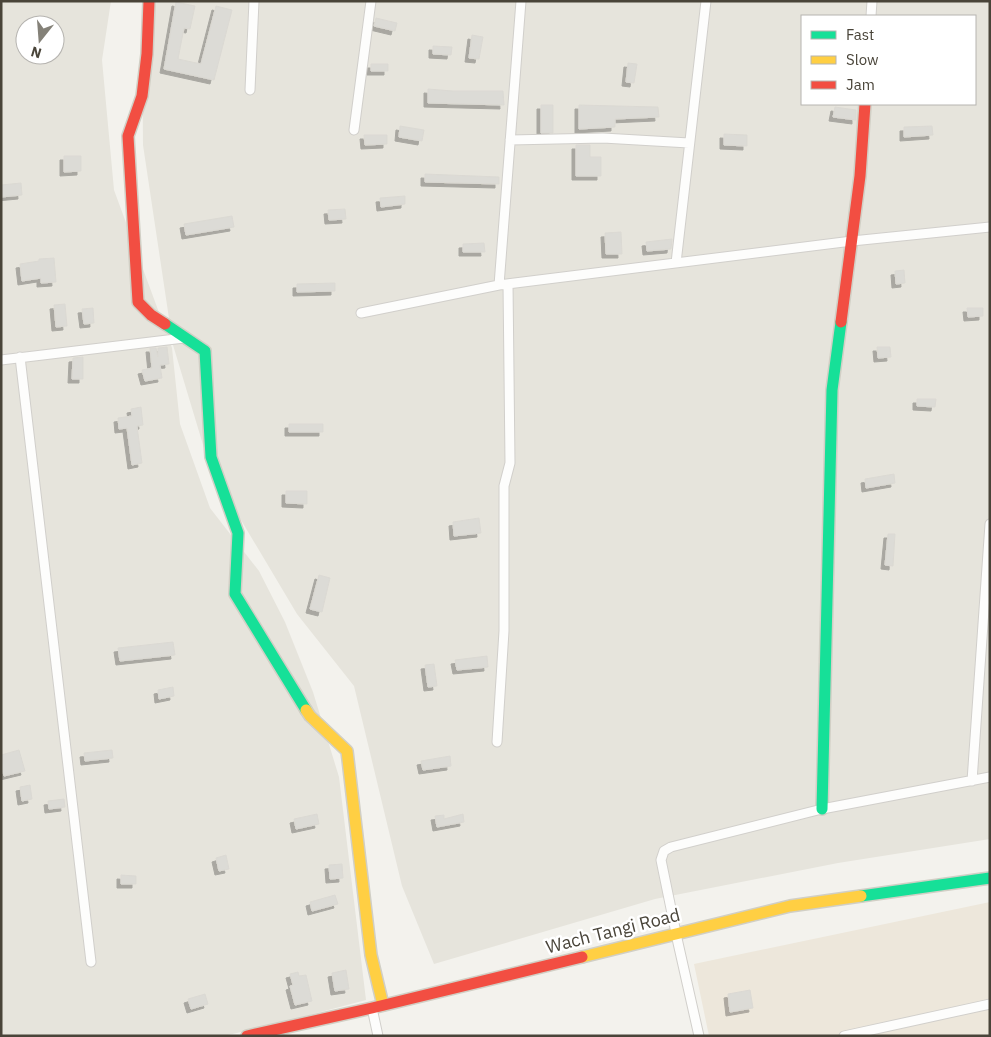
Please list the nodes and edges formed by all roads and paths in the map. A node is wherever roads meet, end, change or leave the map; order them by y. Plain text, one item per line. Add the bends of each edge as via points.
1 (149, 1) edge
2 (254, 1) edge
3 (371, 1) edge
4 (522, 1) edge
5 (706, 1) edge
6 (872, 1) edge
7 (871, 15) edge
8 (250, 90) dead end
9 (865, 105) edge
10 (354, 130) dead end
11 (510, 140) junction
12 (689, 143) junction
13 (990, 216) edge
14 (989, 227) edge
15 (852, 241) junction
16 (676, 263) junction
17 (503, 284) junction
18 (362, 313) dead end
19 (184, 338) junction
20 (20, 357) junction
21 (1, 360) edge
22 (990, 524) edge
23 (497, 742) dead end
24 (990, 777) edge
25 (972, 781) junction
26 (822, 809) junction
27 (990, 878) edge
28 (676, 931) junction
29 (91, 962) dead end
30 (990, 1004) edge
31 (377, 1006) junction
32 (247, 1036) edge
33 (378, 1036) edge
34 (699, 1036) edge
35 (844, 1036) edge

1 - 19 street via 142,96 128,136 138,302
2 - 8 street
3 - 10 street
4 - 11 street
5 - 12 street
6 - 7 street
9 - 15 street
11 - 12 street via 603,138
11 - 17 street
12 - 16 street
13 - 14 street
14 - 15 street
15 - 16 street
15 - 26 street via 832,390
16 - 17 street
17 - 18 street
17 - 23 street via 510,463 504,486 504,631
19 - 20 street
19 - 31 street via 205,351 211,457 238,533 235,594 310,716 347,751
20 - 21 street
20 - 29 street
22 - 25 street
24 - 25 street
25 - 26 street
26 - 28 street via 664,851 661,860
27 - 28 street, Wach Tangi Road via 790,906
28 - 31 street, Wach Tangi Road
28 - 34 street
30 - 35 street
31 - 32 street, Wach Tangi Road
31 - 33 street

